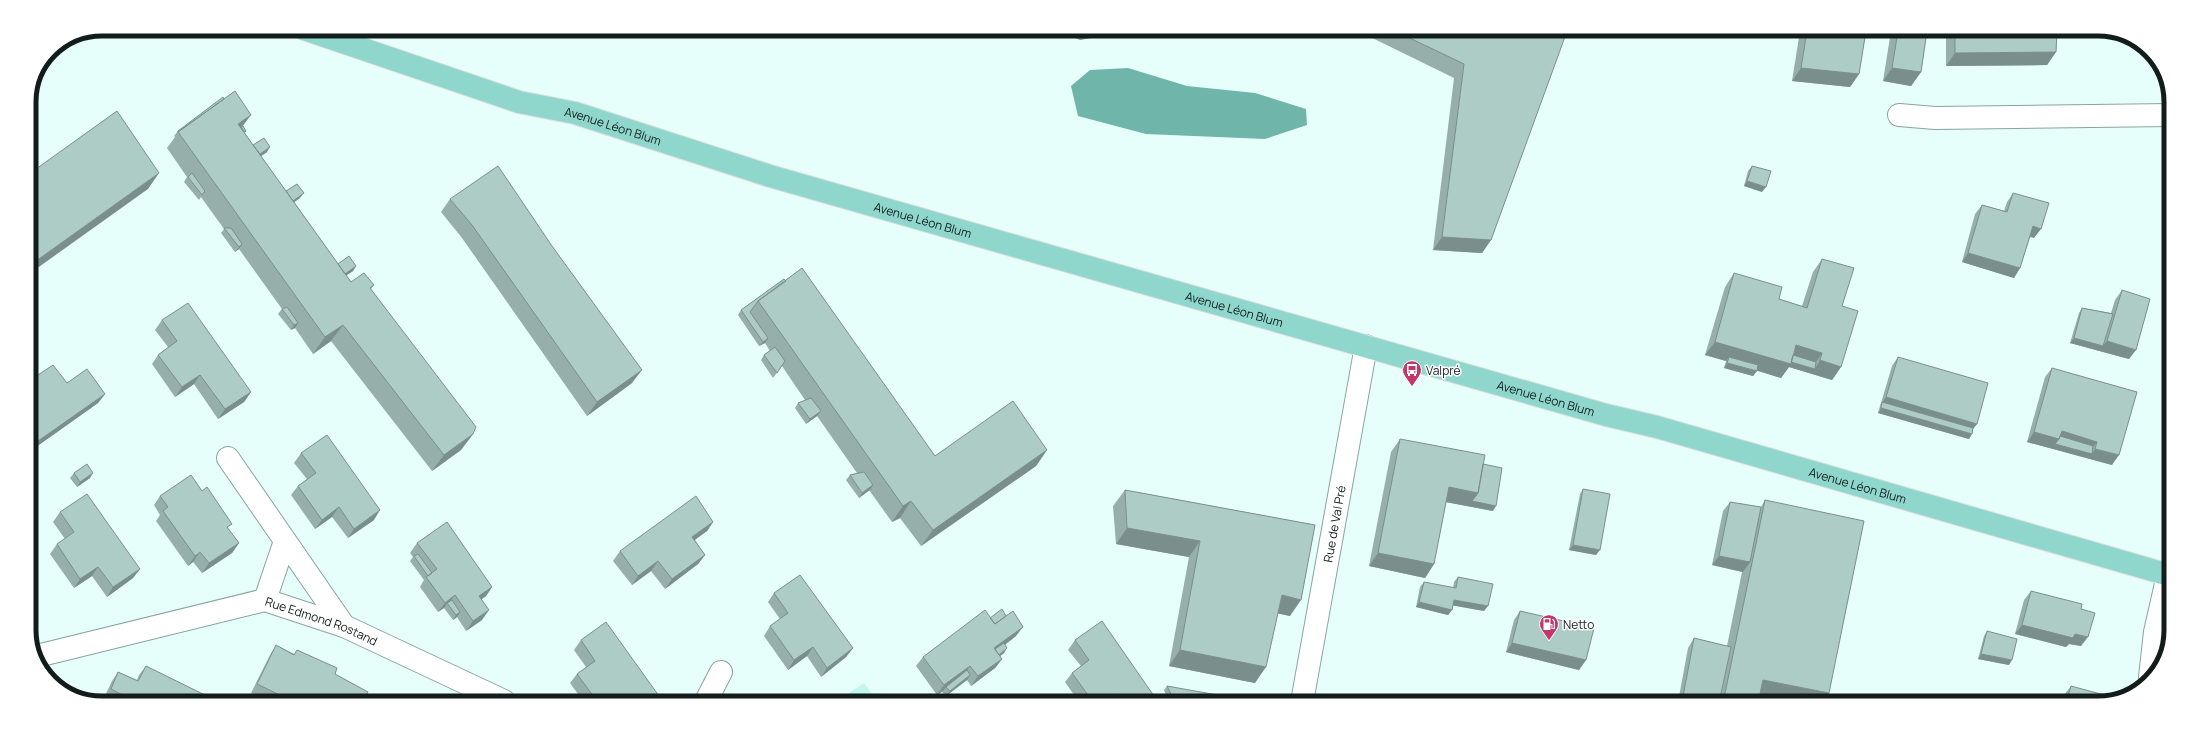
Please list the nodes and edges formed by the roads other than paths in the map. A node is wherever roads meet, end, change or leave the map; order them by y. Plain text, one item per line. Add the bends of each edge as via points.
1 (325, 36) edge
2 (1899, 115) dead end
3 (2164, 115) edge
4 (1366, 346) junction
5 (228, 458) dead end
6 (285, 541) junction
7 (2164, 574) edge
8 (2164, 593) edge
9 (265, 600) junction
10 (344, 626) junction
11 (41, 655) edge
12 (2151, 670) edge
13 (722, 672) dead end
14 (493, 696) edge
15 (709, 696) edge
16 (1303, 696) edge

1 - 4 main road, Avenue Léon Blum via 519,102 575,113 770,176
2 - 3 street via 1935,118
4 - 7 main road, Avenue Léon Blum via 1606,415 1657,427
4 - 16 street, Rue de Val Pré
5 - 6 street
6 - 9 street
6 - 10 street
8 - 12 street via 2155,632
9 - 10 street, Rue Edmond Rostand
9 - 11 street, Rue Edmond Rostand
10 - 14 street, Rue Edmond Rostand
13 - 15 street

